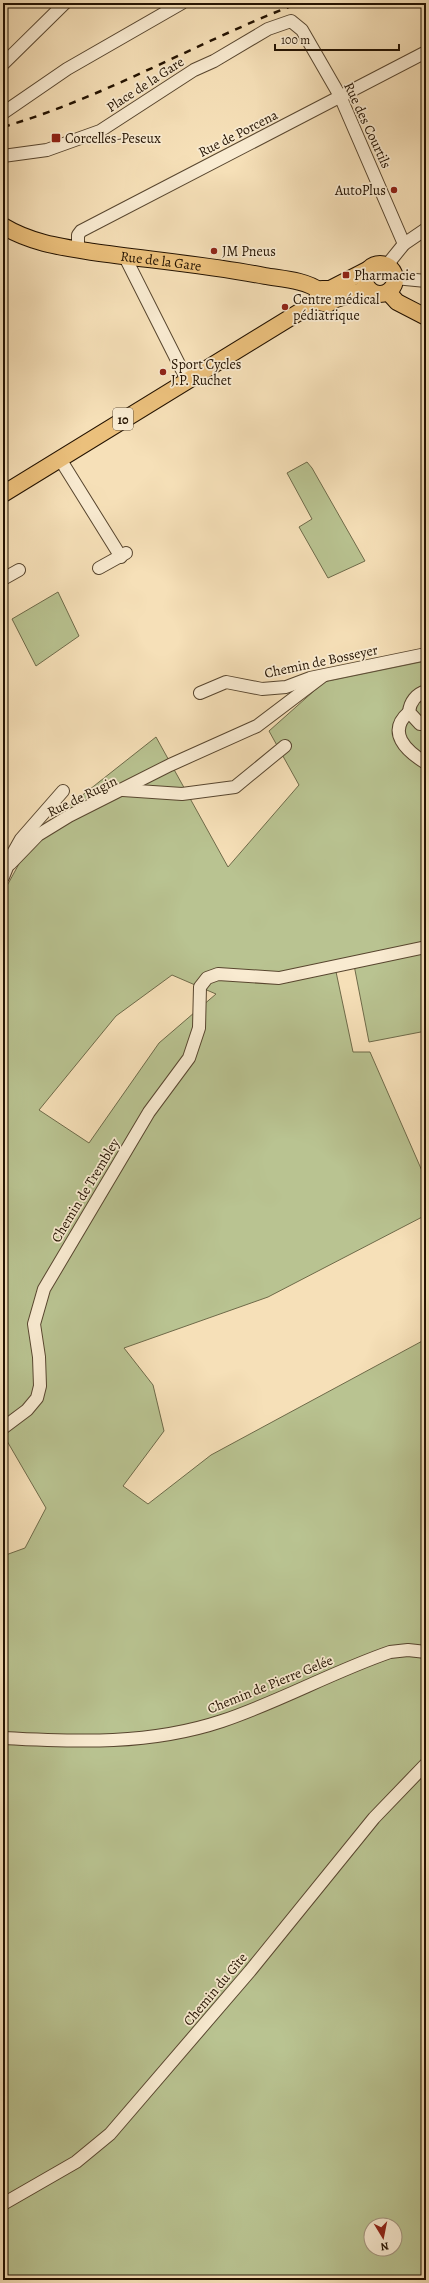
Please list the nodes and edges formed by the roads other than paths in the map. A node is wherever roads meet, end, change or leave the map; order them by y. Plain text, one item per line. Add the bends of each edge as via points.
1 (65, 3) edge
2 (182, 3) edge
3 (296, 23) joint
4 (426, 52) edge
5 (3, 64) edge
6 (340, 96) junction
7 (3, 113) edge
8 (3, 156) edge
9 (3, 226) edge
10 (426, 229) edge
11 (404, 244) junction
12 (78, 250) junction
13 (125, 257) junction
14 (367, 270) junction
15 (390, 278) junction
16 (426, 281) edge
17 (368, 289) junction
18 (326, 295) junction
19 (426, 317) edge
20 (187, 380) junction
21 (60, 459) junction
22 (3, 494) edge
23 (99, 568) dead end
24 (19, 570) dead end
25 (3, 579) edge
26 (426, 654) edge
27 (323, 676) junction
28 (426, 691) edge
29 (200, 693) dead end
30 (409, 712) junction
31 (426, 724) edge
32 (285, 746) dead end
33 (426, 763) edge
34 (63, 790) dead end
35 (123, 790) junction
36 (10, 864) junction
37 (3, 877) edge
38 (426, 947) edge
39 (3, 1428) edge
40 (426, 1652) edge
41 (3, 1738) edge
42 (426, 1764) edge
43 (3, 2204) edge

1 - 5 street
2 - 7 street via 67,69
3 - 6 street, Rue des Courtils
3 - 8 street, Place de la Gare via 291,21 268,29 194,70 100,131 47,150
4 - 6 street, Rue de Porcena
6 - 11 street, Rue des Courtils
6 - 12 street, Rue de Porcena via 81,231 78,235
9 - 12 main road, Rue de la Gare via 34,241
10 - 11 street
11 - 15 street
12 - 13 main road, Rue de la Gare
13 - 18 main road, Rue de la Gare via 232,269 304,284
13 - 20 street
14 - 15 main road via 378,264
14 - 17 main road via 365,280
14 - 18 main road, 10
15 - 16 street
15 - 17 main road via 380,294
15 - 19 main road via 397,302
17 - 18 main road, 10
18 - 20 main road, 10
20 - 21 main road, 10
21 - 22 main road, 10
21 - 23 street via 123,555
24 - 25 street
26 - 27 street, Chemin de Bosseyer
27 - 29 street, Chemin de Bosseyer via 286,687 262,690 226,682
27 - 35 street via 257,726 170,765
28 - 30 street via 420,693 410,704
30 - 31 street via 420,724
30 - 33 street via 397,726 401,740 415,756
32 - 35 street, Rue de Rugin via 235,787 182,794
34 - 36 street, Rue de Rugin via 21,839
35 - 36 street, Rue de Rugin via 69,816 38,835
36 - 37 street, Rue de Rugin
38 - 39 street, Chemin de Trembley via 279,978 218,974 207,978 200,987 199,1028 189,1058 149,1112 44,1289 34,1324 39,1357 40,1386 37,1398 27,1410
40 - 41 street, Chemin de Pierre Gelée via 390,1652 251,1711 189,1730 105,1741
42 - 43 street, Chemin du Gîte via 374,1818 250,1971 110,2134 76,2162

